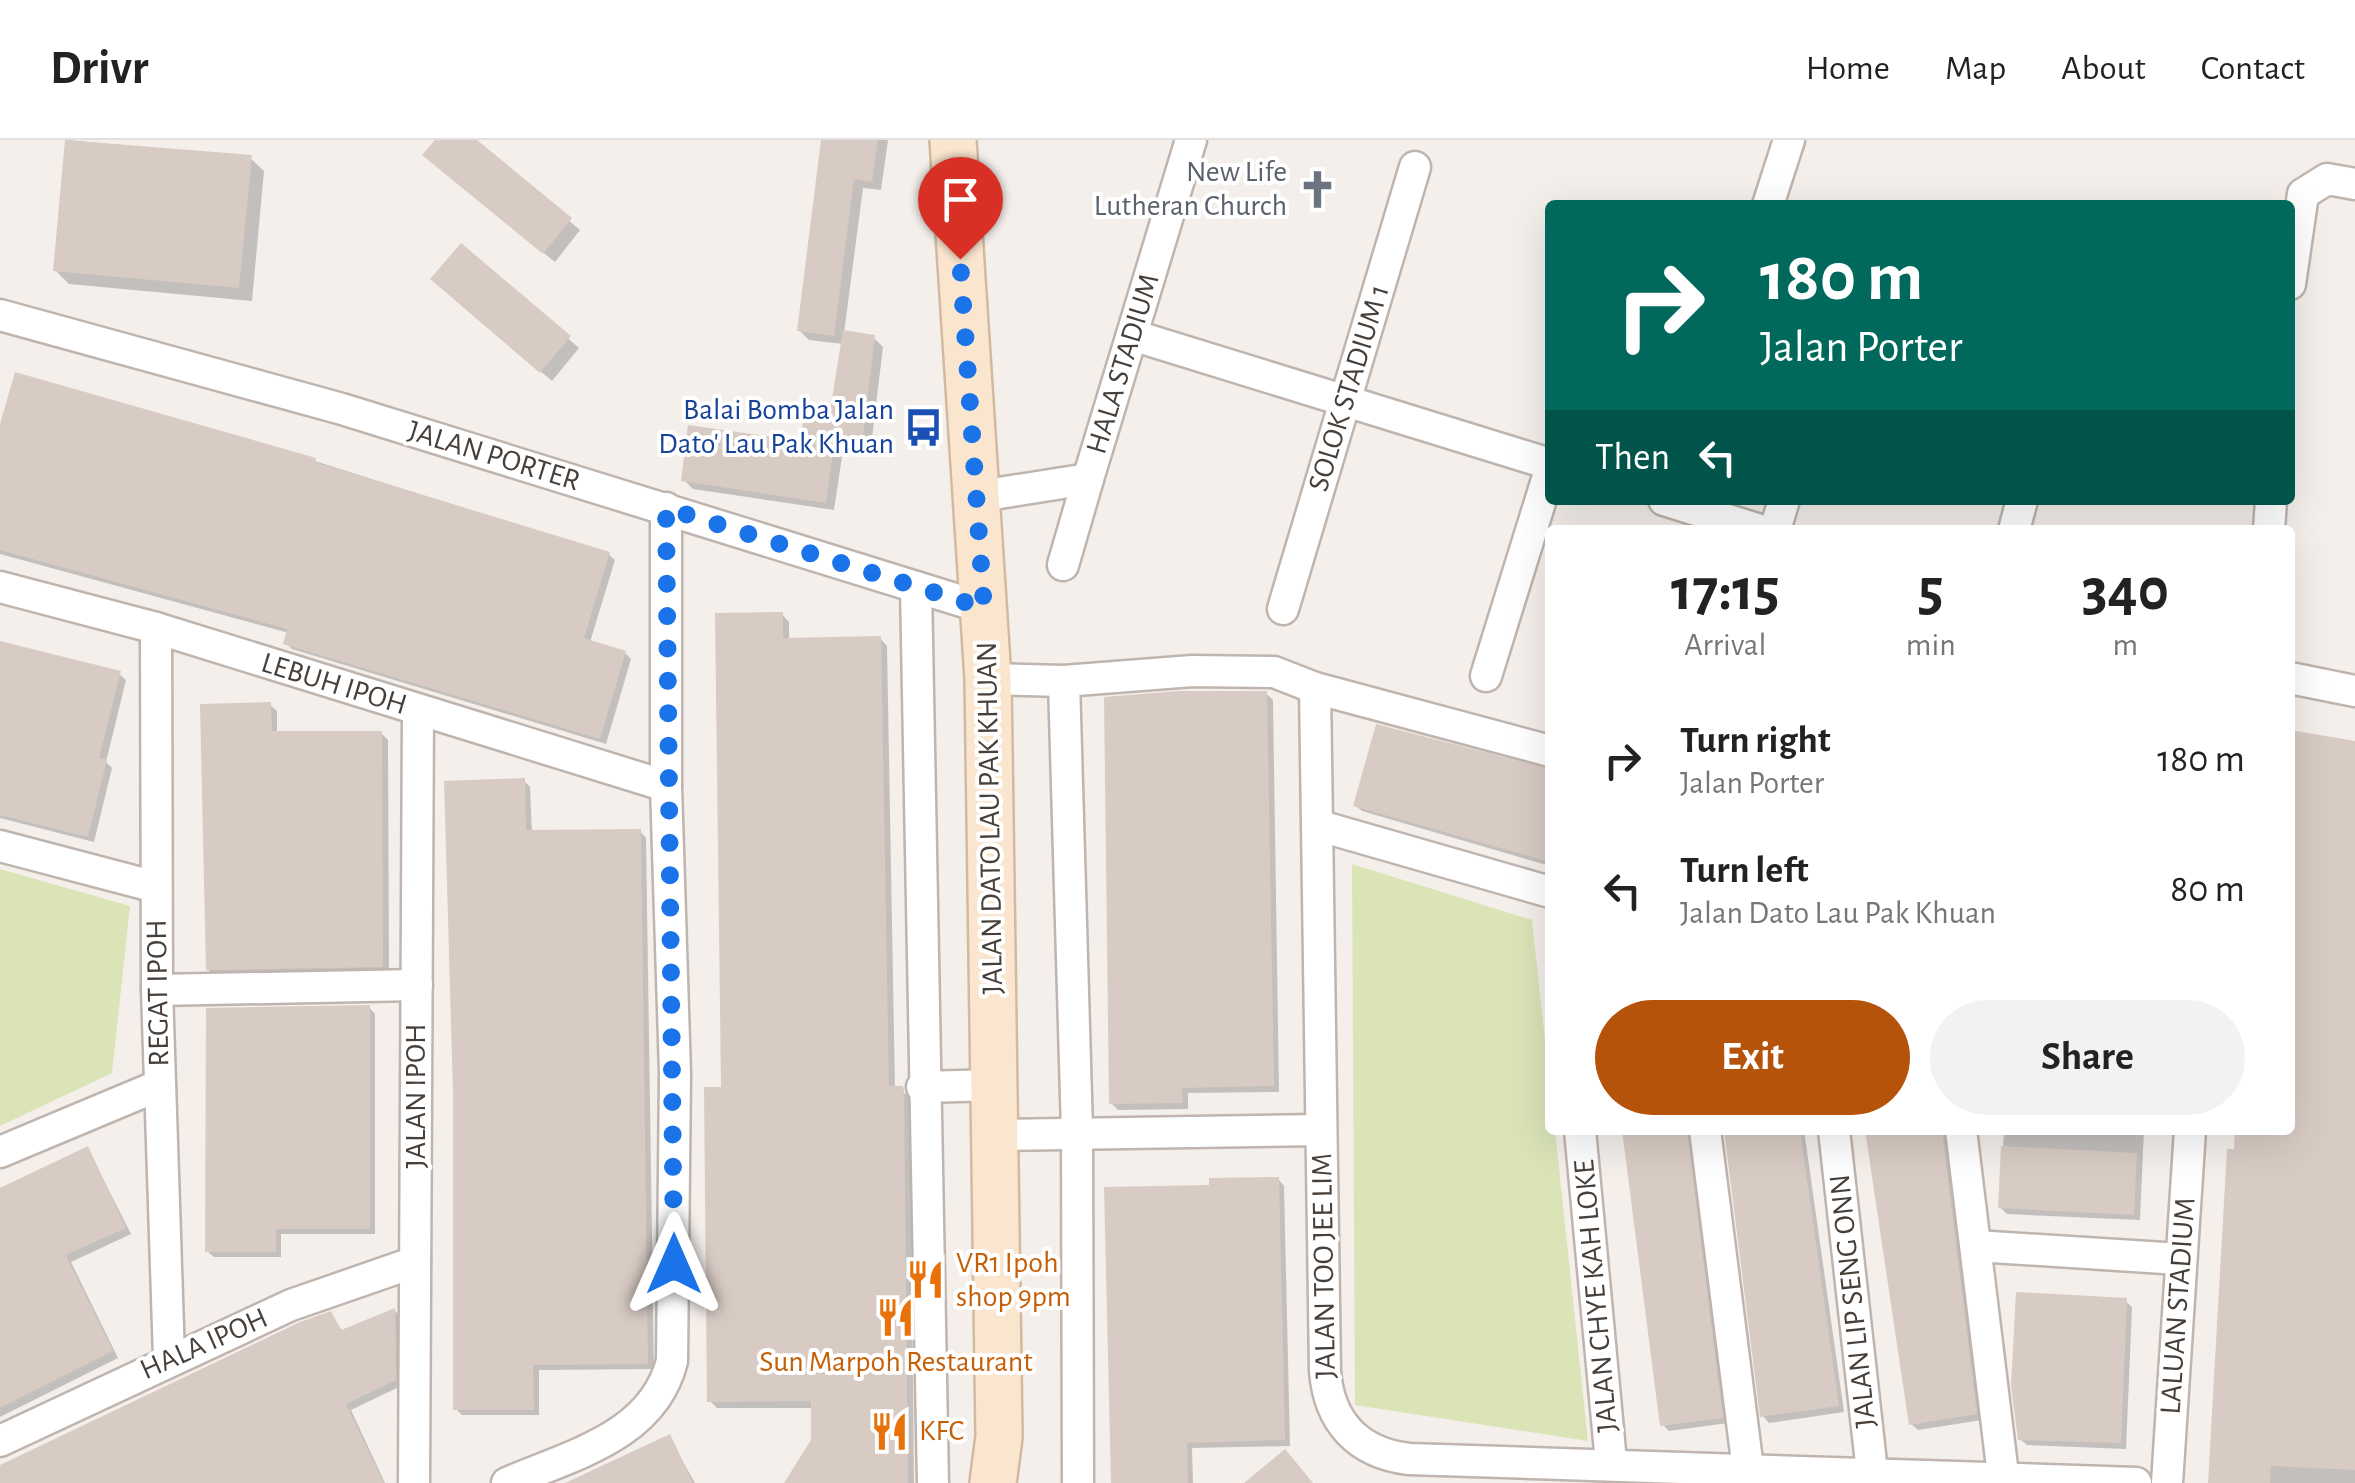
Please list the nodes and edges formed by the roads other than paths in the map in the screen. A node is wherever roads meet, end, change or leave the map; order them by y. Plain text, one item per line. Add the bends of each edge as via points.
1 (953, 140) edge
2 (1192, 140) edge
3 (1789, 140) edge
4 (1416, 167) dead end
5 (2355, 184) edge
6 (1769, 200) edge
7 (2295, 249) edge
8 (0, 315) edge
9 (1132, 335) junction
10 (1346, 401) junction
11 (1545, 465) edge
12 (1088, 479) junction
13 (1545, 483) edge
14 (974, 497) junction
15 (1680, 505) edge
16 (666, 508) junction
17 (1744, 525) edge
18 (1063, 564) dead end
19 (0, 587) edge
20 (916, 587) junction
21 (984, 608) junction
22 (1283, 610) dead end
23 (156, 628) junction
24 (1486, 676) dead end
25 (988, 678) junction
26 (2295, 679) edge
27 (1064, 681) junction
28 (1315, 688) junction
29 (2355, 691) edge
30 (418, 710) junction
31 (1545, 749) edge
32 (666, 786) junction
33 (1320, 826) junction
34 (0, 846) edge
35 (156, 887) junction
36 (1545, 891) edge
37 (416, 985) junction
38 (156, 990) junction
39 (160, 1085) junction
40 (996, 1085) junction
41 (922, 1087) junction
42 (1321, 1130) junction
43 (1077, 1131) junction
44 (996, 1134) junction
45 (1580, 1135) edge
46 (1706, 1135) edge
47 (1835, 1135) edge
48 (1961, 1135) edge
49 (2190, 1135) edge
50 (0, 1152) edge
51 (1976, 1246) junction
52 (2180, 1259) junction
53 (415, 1262) junction
54 (169, 1358) junction
55 (999, 1437) junction
56 (0, 1441) edge
57 (1612, 1462) junction
58 (1748, 1469) junction
59 (1516, 1472) edge
60 (1872, 1472) junction
61 (2003, 1480) edge
62 (414, 1483) edge
63 (507, 1483) edge
64 (932, 1483) edge
65 (993, 1483) edge
66 (1012, 1483) edge
67 (1078, 1483) edge
68 (2136, 1483) edge
69 (2167, 1483) edge

1 - 14 main road, JALAN DATO LAU PAK KHUAN
2 - 9 street, HALA STADIUM
3 - 6 street
4 - 10 street, SOLOK STADIUM 1
5 - 7 street via 2327,179 2303,194
8 - 16 street, JALAN PORTER
9 - 10 street
9 - 12 street, HALA STADIUM
10 - 11 street
10 - 22 street, SOLOK STADIUM 1
12 - 14 street, HALA STADIUM
12 - 18 street
13 - 24 street
14 - 21 main road, JALAN DATO LAU PAK KHUAN
15 - 17 street
16 - 20 street, JALAN PORTER
16 - 32 street
19 - 23 street, LEBUH IPOH
20 - 21 street, JALAN PORTER
20 - 41 street
21 - 25 main road, JALAN DATO LAU PAK KHUAN
23 - 30 street, LEBUH IPOH
23 - 35 street, REGAT IPOH
25 - 27 street
25 - 40 main road, JALAN DATO LAU PAK KHUAN
26 - 29 street
27 - 28 street via 1274,672
27 - 43 street
28 - 31 street
28 - 33 street, JALAN TOO JEE LIM
30 - 32 street, LEBUH IPOH
30 - 37 street, JALAN IPOH
32 - 63 street via 675,1073 672,1361 660,1396 633,1425
33 - 36 street
33 - 42 street, JALAN TOO JEE LIM
34 - 35 street
35 - 38 street, REGAT IPOH
37 - 38 street
37 - 53 street, JALAN IPOH
38 - 39 street, REGAT IPOH
39 - 50 street
39 - 54 street, REGAT IPOH
40 - 41 street
40 - 44 main road, JALAN DATO LAU PAK KHUAN
41 - 64 street
42 - 43 street
42 - 59 street, JALAN TOO JEE LIM via 1324,1371 1333,1411 1358,1442 1388,1457
43 - 44 street
43 - 67 street
44 - 55 main road, JALAN DATO LAU PAK KHUAN
45 - 57 street, JALAN CHYE KAH LOKE
46 - 58 street
47 - 60 street, JALAN LIP SENG ONN
48 - 51 street
49 - 52 street, LALUAN STADIUM
51 - 52 street
51 - 61 street
52 - 69 street, LALUAN STADIUM
53 - 54 street, HALA IPOH via 291,1305
53 - 62 street, JALAN IPOH
54 - 56 street, HALA IPOH
55 - 65 main road, JALAN DATO LAU PAK KHUAN
55 - 66 main road, JALAN DATO LAU PAK KHUAN
57 - 58 street, JALAN TOO JEE LIM
57 - 59 street, JALAN TOO JEE LIM
58 - 60 street, JALAN TOO JEE LIM
60 - 61 street, JALAN TOO JEE LIM
61 - 68 street, JALAN TOO JEE LIM

